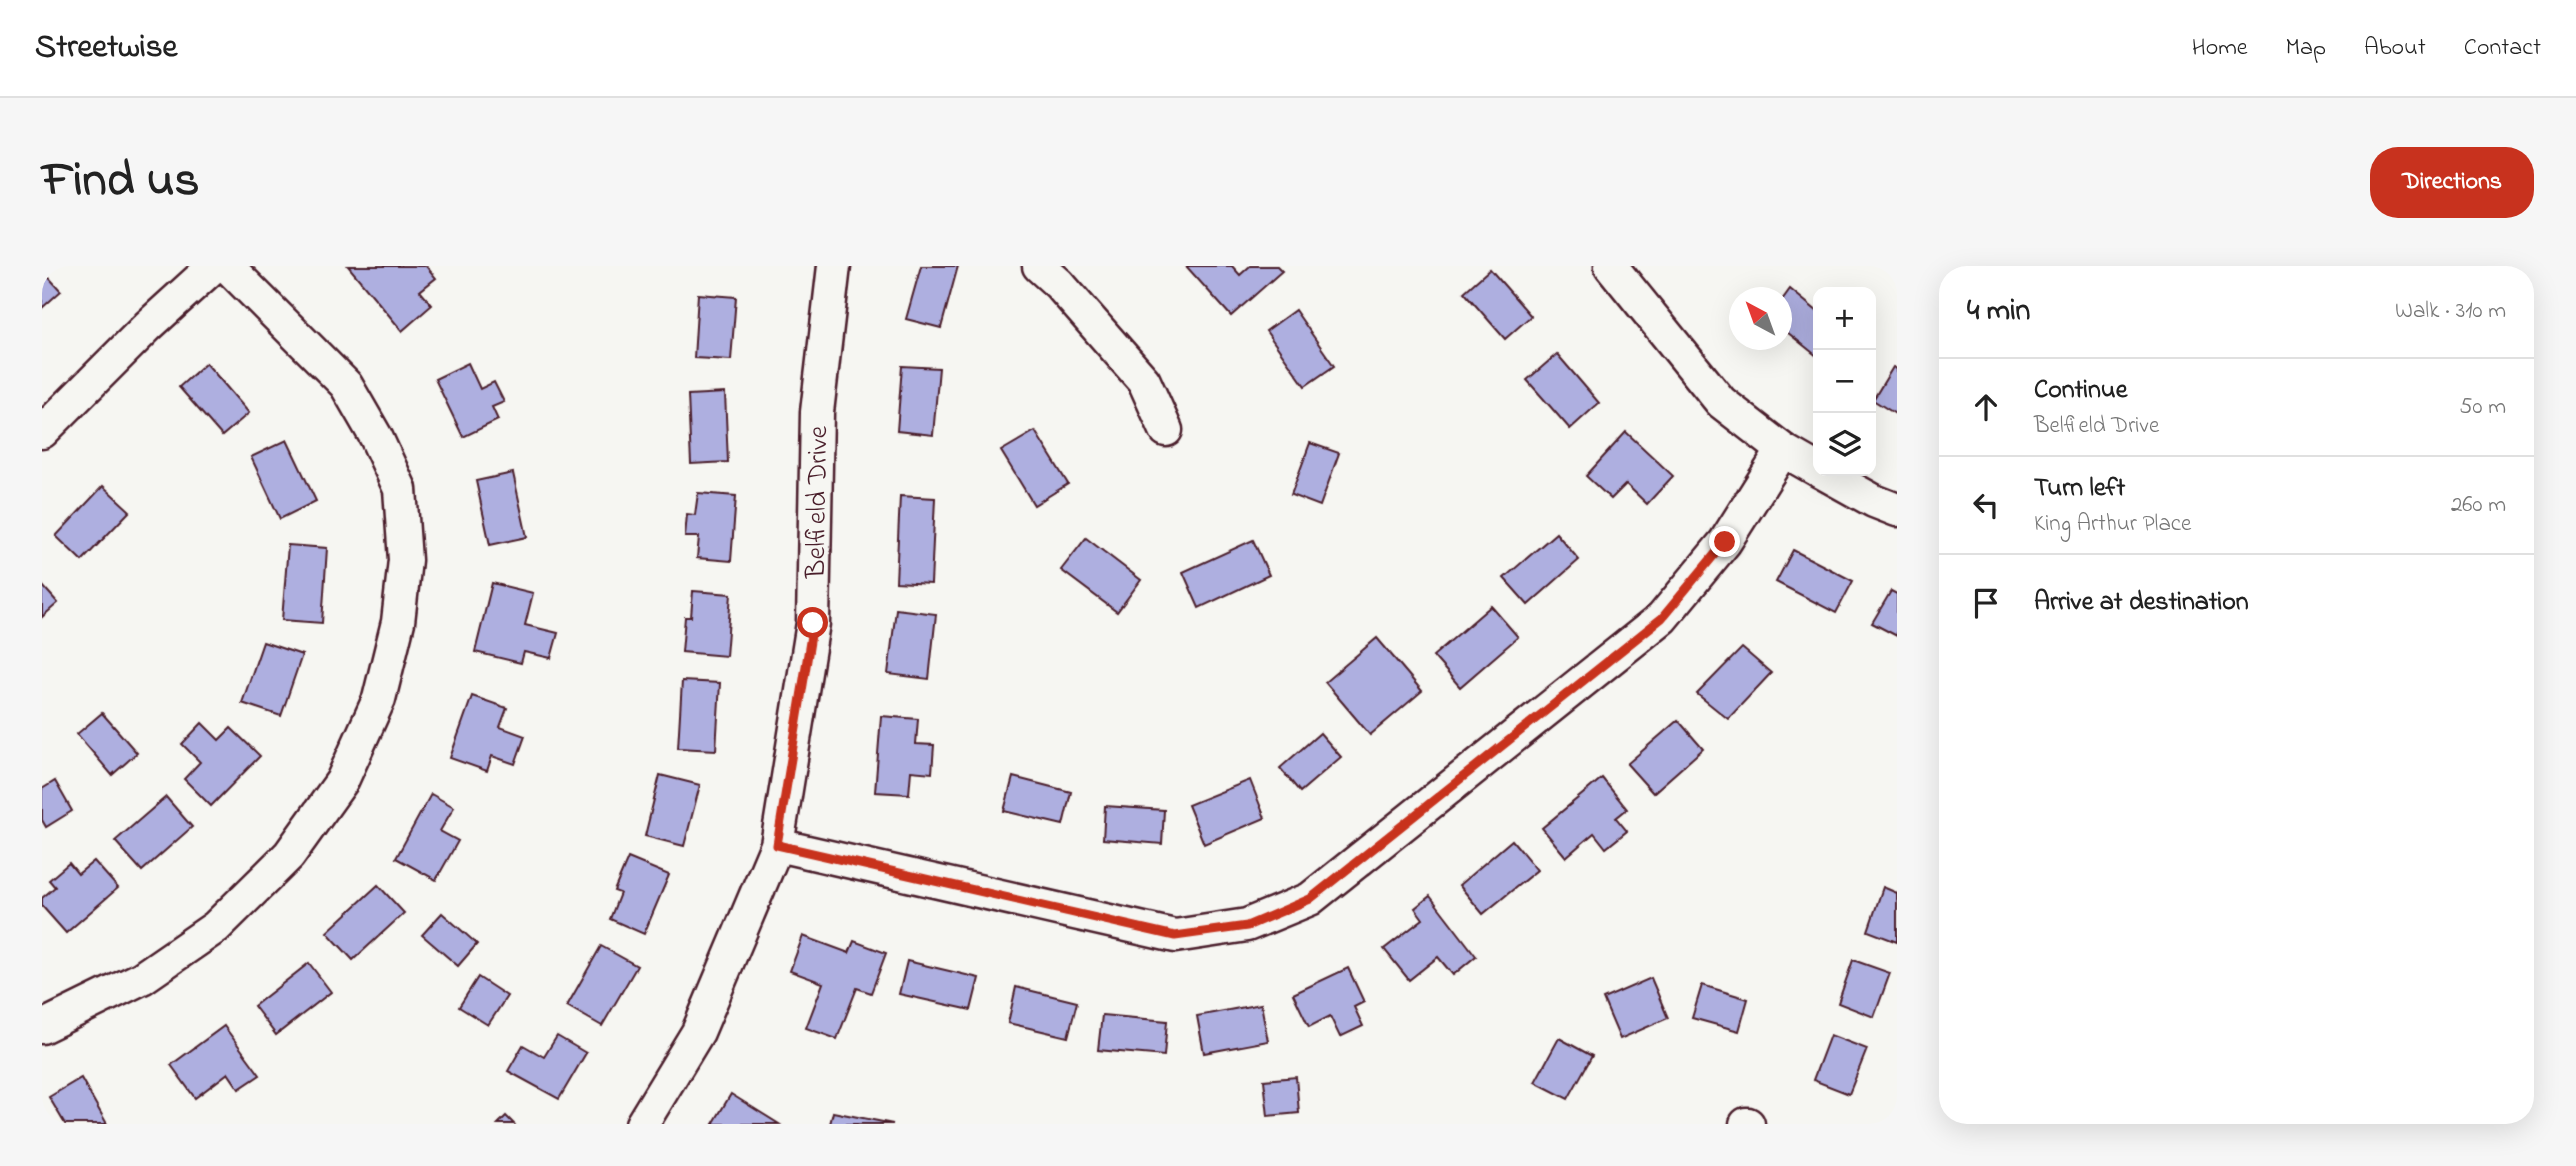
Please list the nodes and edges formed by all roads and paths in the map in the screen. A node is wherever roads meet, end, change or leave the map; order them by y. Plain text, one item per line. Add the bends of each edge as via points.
1 (214, 266) edge
2 (228, 266) edge
3 (834, 266) edge
4 (1038, 266) edge
5 (1611, 266) edge
6 (1166, 430) dead end
7 (42, 432) edge
8 (1783, 450) junction
9 (1813, 467) edge
10 (1830, 476) edge
11 (1897, 510) edge
12 (777, 845) junction
13 (42, 1027) edge
14 (642, 1124) edge

1 - 7 street
2 - 13 street via 346,385 376,436 400,489 405,560 398,622 379,699 342,781 289,855 216,928 142,978
3 - 12 street, Belfield Drive via 817,412 813,623
4 - 6 street via 1144,382
5 - 8 street via 1721,402
8 - 9 street
8 - 12 street via 1725,542 1662,618 1310,899 1247,926 1175,936
10 - 11 street
12 - 14 street, Belfield Drive via 698,1032

